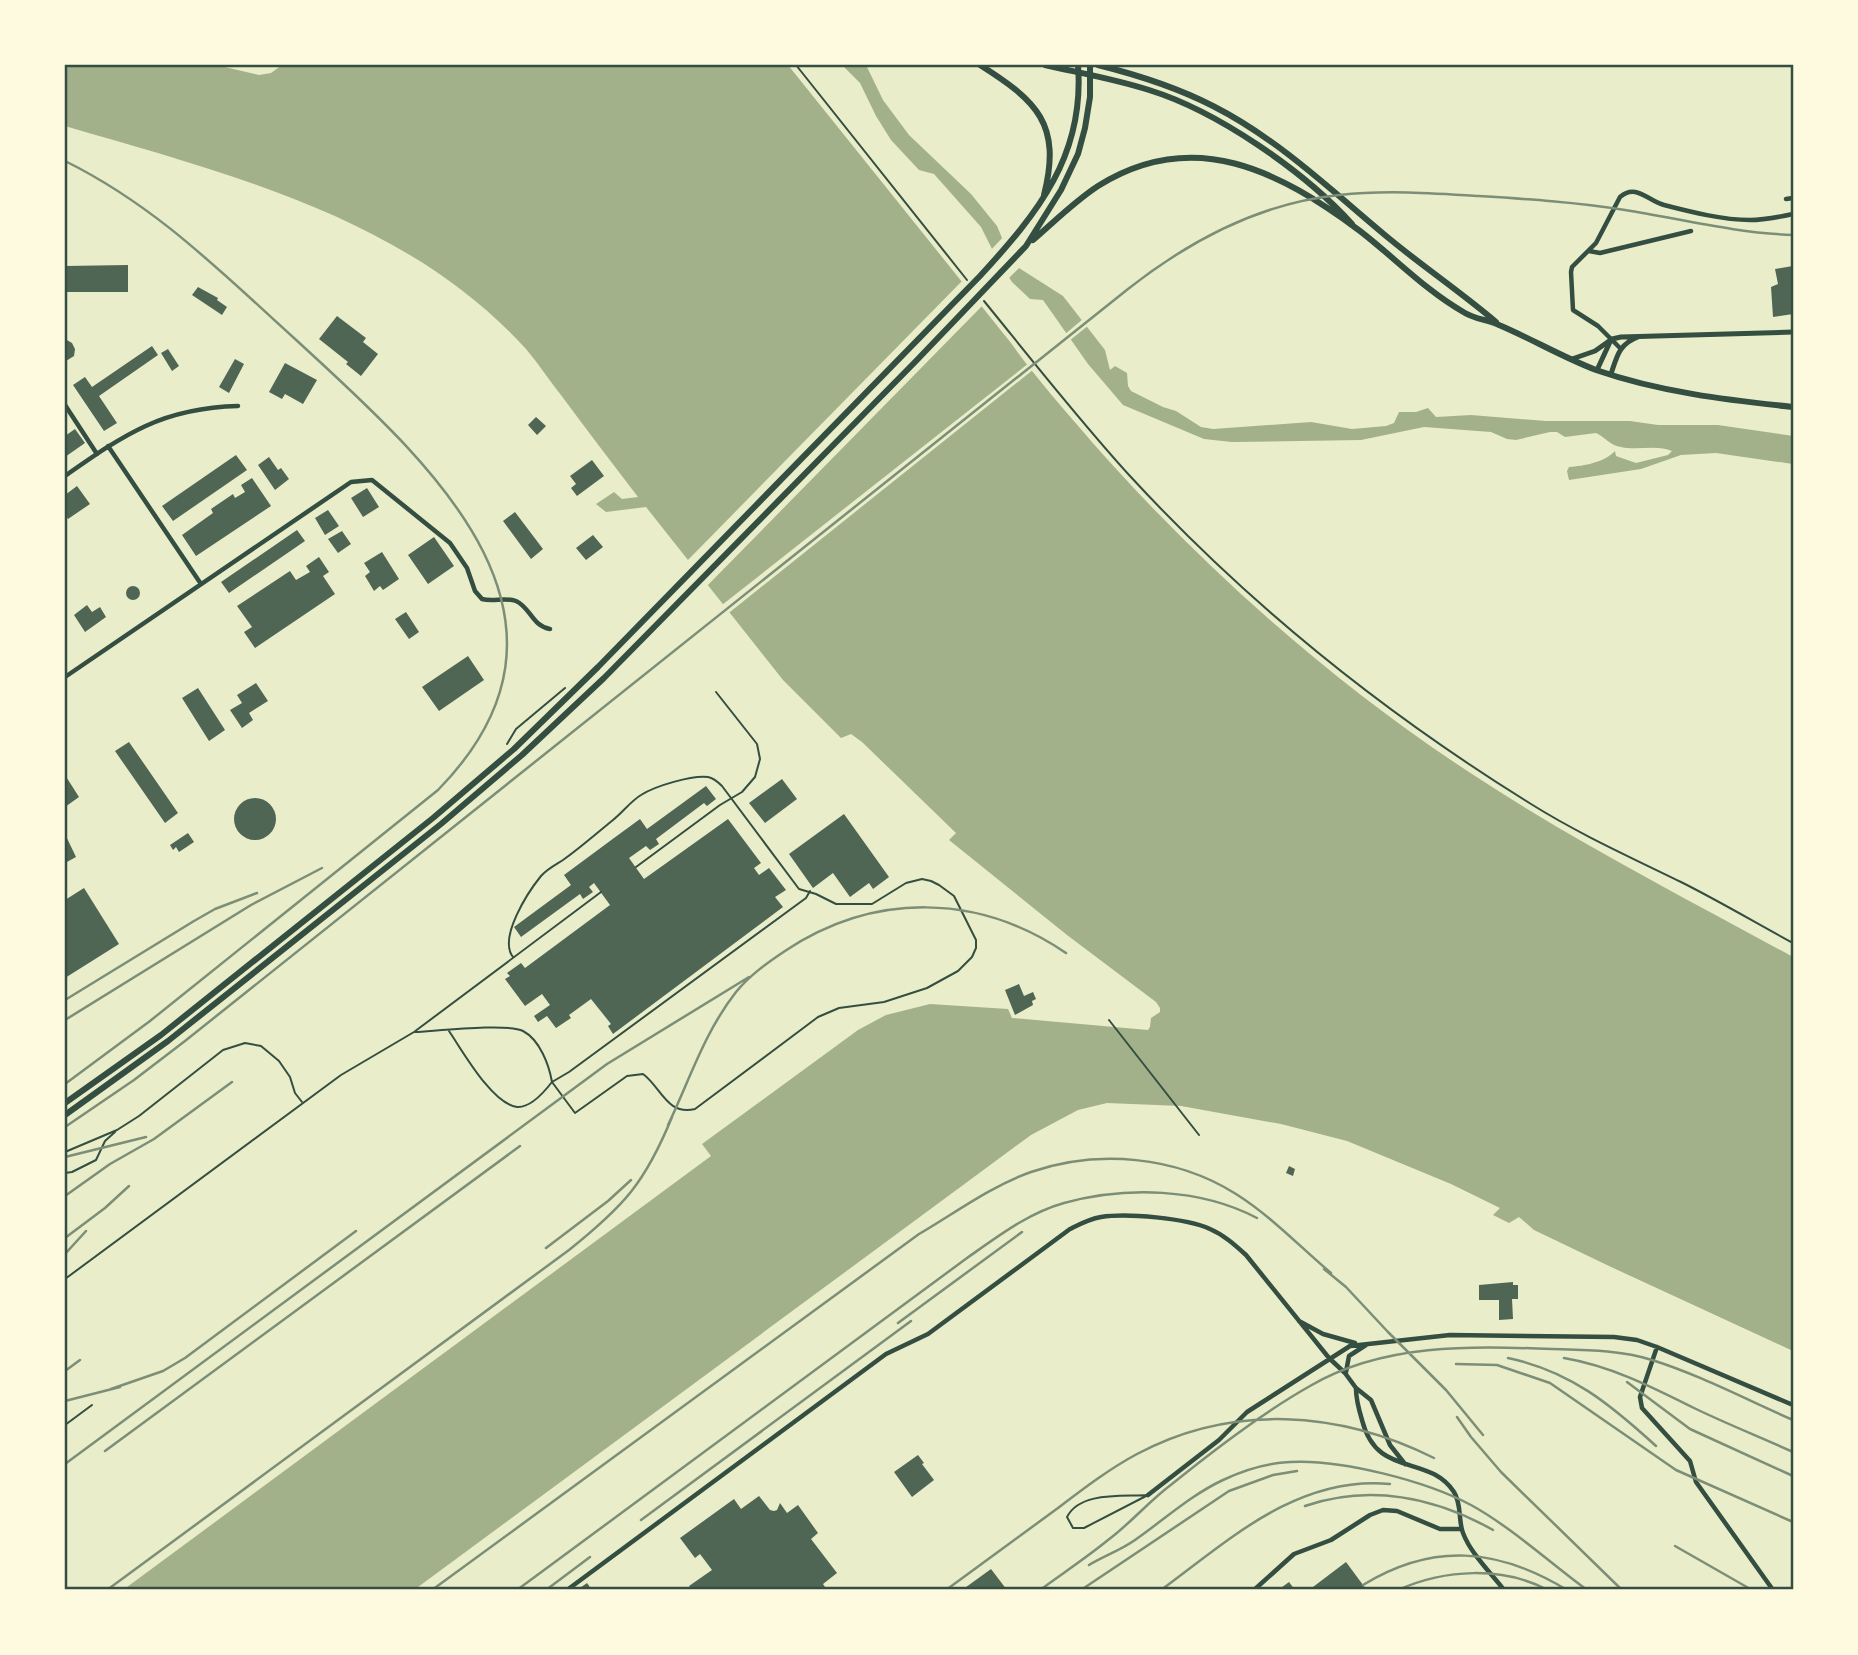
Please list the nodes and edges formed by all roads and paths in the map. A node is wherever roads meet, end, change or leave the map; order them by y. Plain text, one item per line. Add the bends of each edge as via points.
1 (796, 65) edge
2 (980, 65) edge
3 (1045, 65) edge
4 (1078, 65) edge
5 (1090, 65) edge
6 (1098, 65) edge
7 (1793, 198) edge
8 (1786, 199) dead end
9 (1042, 200) junction
10 (1793, 214) edge
11 (1359, 230) junction
12 (1691, 231) dead end
13 (1026, 246) junction
14 (1589, 251) junction
15 (971, 285) dead end
16 (980, 295) dead end
17 (1500, 325) junction
18 (1793, 332) edge
19 (1644, 335) junction
20 (1612, 339) junction
21 (1620, 348) junction
22 (1572, 359) junction
23 (1597, 370) junction
24 (1611, 374) junction
25 (65, 405) edge
26 (238, 406) dead end
27 (1793, 407) edge
28 (108, 446) junction
29 (97, 454) junction
30 (65, 476) edge
31 (201, 584) junction
32 (550, 629) dead end
33 (65, 677) edge
34 (716, 692) dead end
35 (538, 708) dead end
36 (506, 745) dead end
37 (731, 799) junction
38 (636, 867) dead end
39 (810, 891) junction
40 (601, 892) dead end
41 (1793, 943) edge
42 (513, 957) junction
43 (1110, 1020) dead end
44 (449, 1031) junction
45 (414, 1032) junction
46 (552, 1082) junction
47 (302, 1103) junction
48 (65, 1104) edge
49 (65, 1115) edge
50 (117, 1130) junction
51 (1199, 1135) dead end
52 (65, 1152) edge
53 (65, 1173) edge
54 (65, 1279) edge
55 (1295, 1318) junction
56 (1357, 1343) junction
57 (1370, 1344) junction
58 (1657, 1347) junction
59 (1329, 1358) junction
60 (1345, 1373) junction
61 (1356, 1388) junction
62 (92, 1405) dead end
63 (1793, 1405) edge
64 (65, 1425) edge
65 (1405, 1464) junction
66 (1148, 1495) junction
67 (1462, 1529) junction
68 (568, 1590) edge
69 (1254, 1590) edge
70 (1504, 1590) edge
71 (1773, 1590) edge

1 - 15 path
2 - 9 main road via 1024,96 1044,125 1051,158
3 - 11 main road via 1126,83 1194,107 1260,147
4 - 9 main road via 1079,94 1068,151
5 - 13 main road via 1090,97 1078,155
6 - 17 main road via 1181,91 1262,135
7 - 8 street
9 - 48 main road via 980,276 562,703 466,790 161,1035
10 - 14 street via 1738,219 1670,206 1631,191 1620,197
11 - 13 main road via 1272,176 1241,164 1200,157 1160,160 1123,173 1089,193
11 - 17 main road via 1459,309
12 - 14 street via 1600,253
13 - 49 main road via 649,633 522,755 168,1041
14 - 20 street via 1572,267 1572,306
16 - 41 path via 1059,396 1132,477 1237,583 1309,645 1427,735 1532,805
17 - 22 main road
18 - 19 street
19 - 20 street
19 - 21 street
20 - 21 street
20 - 22 street
20 - 23 street
21 - 24 street
22 - 23 main road
23 - 24 main road
24 - 27 main road via 1699,395
25 - 29 street
26 - 28 street via 166,416
28 - 29 street
28 - 31 street
29 - 30 street
31 - 32 street via 351,482 365,479 450,543 482,599 514,600 535,623
31 - 33 street
34 - 37 lane via 760,751 755,776
35 - 36 path
37 - 38 lane
37 - 39 lane via 796,886
37 - 42 lane via 708,777 641,795 541,876 512,929 508,947
39 - 46 lane
39 - 46 lane via 836,904 872,904 906,883 931,881 954,896 976,948 958,971 927,988 817,1017 695,1109 681,1110 668,1104 649,1078 635,1073 575,1113
40 - 42 lane
42 - 45 lane
43 - 51 path
44 - 45 lane
44 - 46 lane via 521,1030 547,1062
44 - 46 lane via 485,1083 516,1107 537,1097
45 - 47 lane
47 - 50 lane via 279,1061 261,1046 245,1043 223,1050
47 - 54 lane
50 - 52 lane
50 - 53 lane via 105,1141 96,1160
55 - 56 street via 1323,1334
55 - 59 street
55 - 68 street via 1246,1255 1208,1228 1176,1220 1117,1216 1086,1221 928,1334 886,1354
56 - 57 street
56 - 59 street
57 - 58 street via 1450,1335 1536,1334 1614,1337
57 - 60 street via 1352,1352
58 - 63 street
58 - 71 street via 1640,1396 1642,1408 1690,1461 1696,1482
59 - 60 street
59 - 66 street via 1247,1412
60 - 61 street
61 - 65 street via 1371,1401 1390,1445
61 - 65 street via 1370,1443 1382,1455
62 - 64 lane
65 - 67 street via 1450,1486 1458,1499
66 - 66 lane via 1090,1499 1073,1507 1068,1521 1073,1528 1084,1528
67 - 69 street via 1440,1529 1383,1510 1294,1554
67 - 70 street

